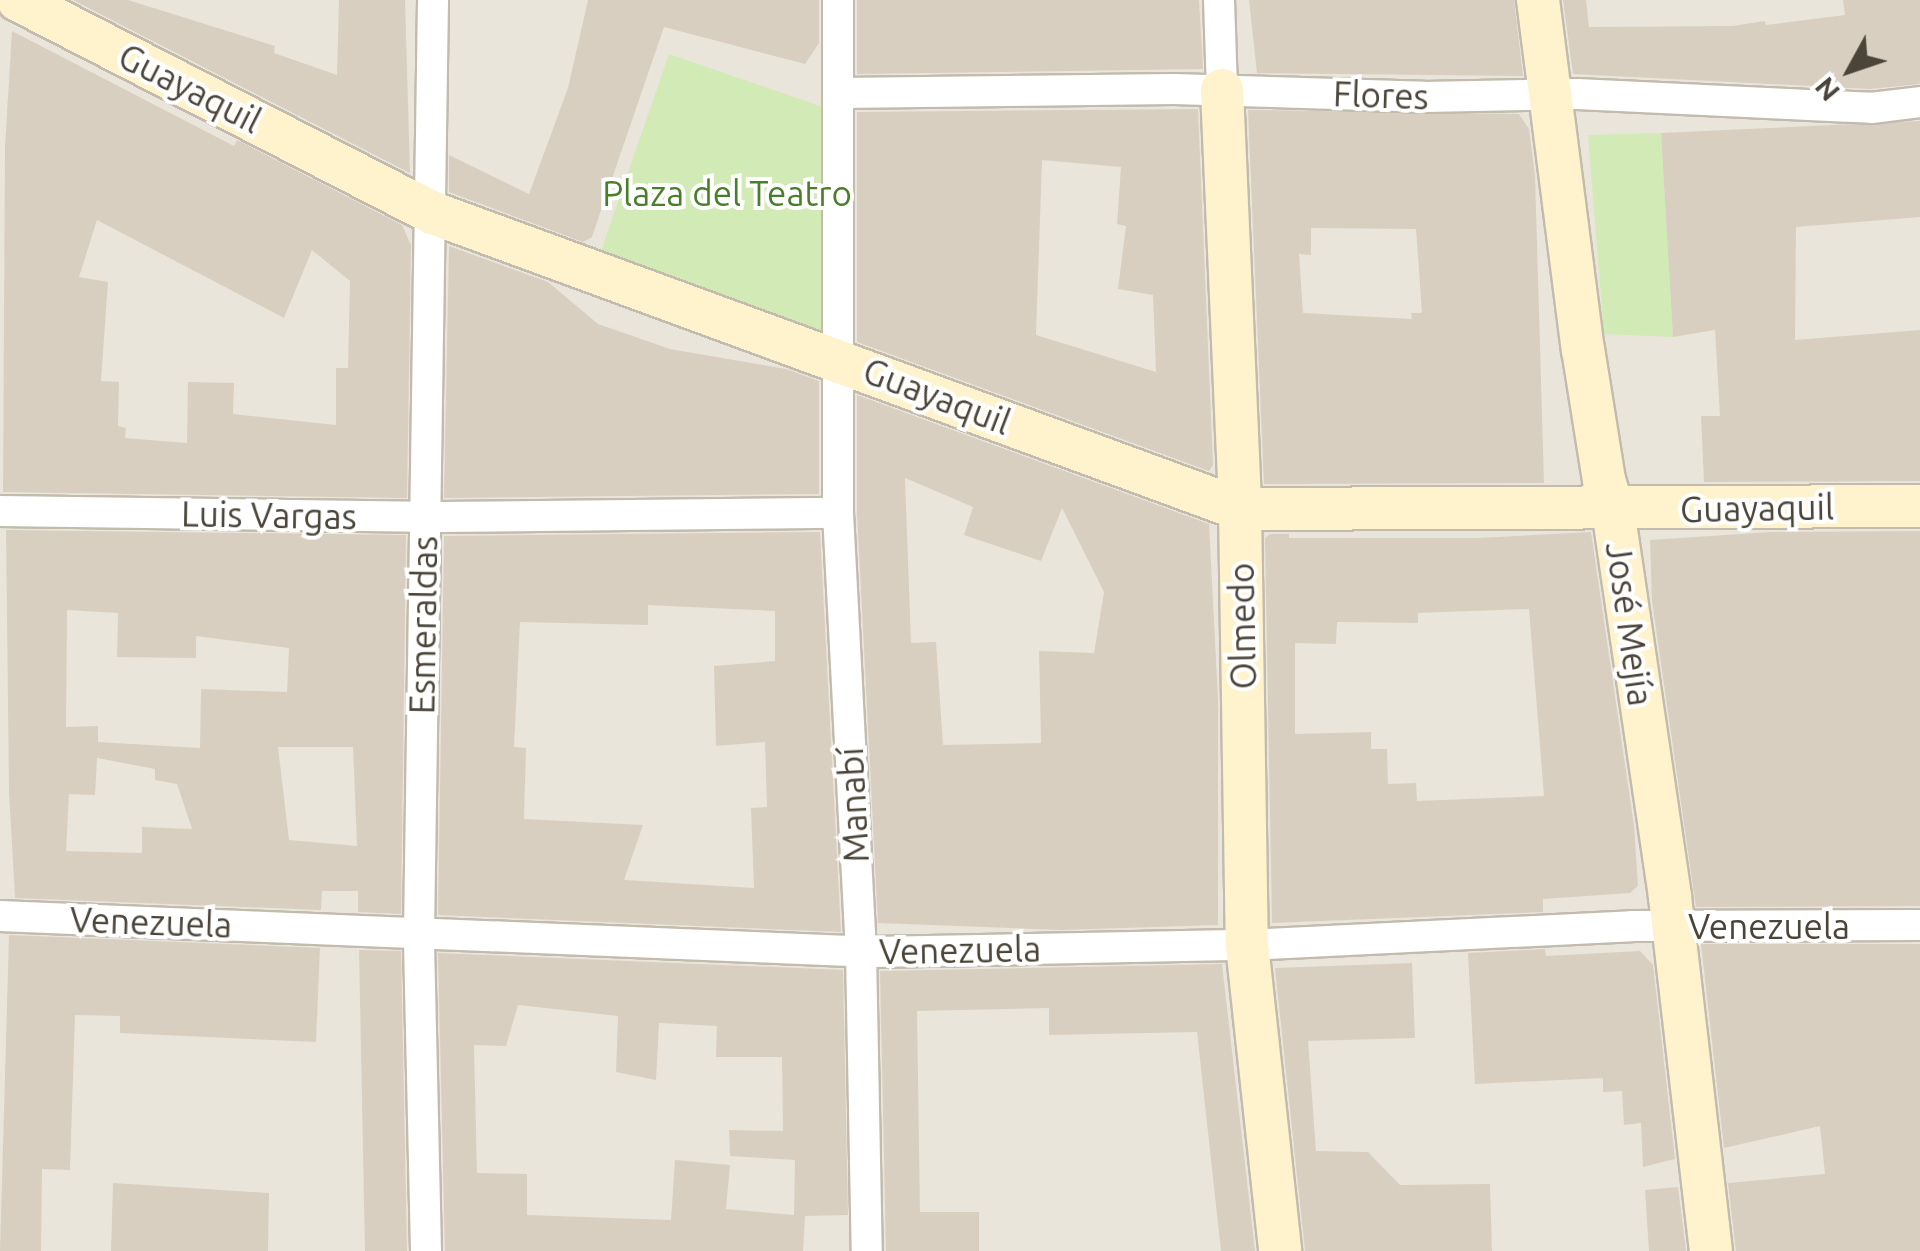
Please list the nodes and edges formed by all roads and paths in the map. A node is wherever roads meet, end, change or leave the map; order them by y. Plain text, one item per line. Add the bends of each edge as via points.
1 (18, 0) edge
2 (432, 0) edge
3 (838, 0) edge
4 (1219, 0) edge
5 (1538, 0) edge
6 (1222, 90) junction
7 (840, 93) junction
8 (1550, 94) junction
9 (1920, 102) edge
10 (433, 213) junction
11 (840, 360) junction
12 (1920, 506) edge
13 (1240, 508) junction
14 (1614, 510) junction
15 (0, 511) edge
16 (838, 513) junction
17 (424, 517) junction
18 (0, 916) edge
19 (1920, 925) edge
20 (1673, 927) junction
21 (419, 933) junction
22 (1247, 945) junction
23 (861, 952) junction
24 (426, 1251) edge
25 (867, 1251) edge
26 (1280, 1251) edge
27 (1711, 1251) edge

1 - 10 street, Guayaquil
2 - 10 street, Esmeraldas
3 - 7 street
4 - 6 street, Olmedo
5 - 8 street, José Mejía
6 - 7 street, Flores
6 - 8 street, Flores
6 - 13 street, Olmedo
7 - 11 street, Manabí
8 - 9 street, Flores via 1872,108
8 - 14 street, José Mejía via 1582,349
10 - 11 street, Guayaquil
10 - 17 street, Esmeraldas
11 - 13 street, Guayaquil
11 - 16 street, Manabí
12 - 14 street, Guayaquil
13 - 14 street, Guayaquil
13 - 22 street, Olmedo
14 - 20 street, José Mejía
15 - 17 street, Luis Vargas
16 - 17 street, Luis Vargas
16 - 23 street, Manabí
17 - 21 street, Esmeraldas
18 - 21 street, Venezuela
19 - 20 street, Venezuela
20 - 22 street, Venezuela
20 - 27 street, José Mejía
21 - 23 street, Venezuela
21 - 24 street, Esmeraldas
22 - 23 street, Venezuela
22 - 26 street, Olmedo
23 - 25 street, Manabí

